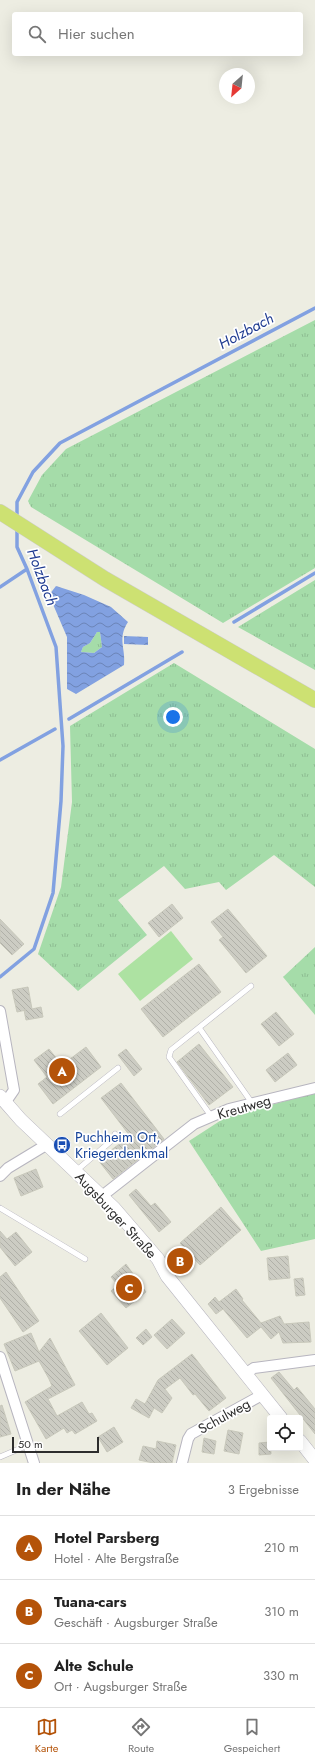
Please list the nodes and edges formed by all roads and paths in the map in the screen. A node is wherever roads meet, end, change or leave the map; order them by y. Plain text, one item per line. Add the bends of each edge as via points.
1 (1, 513) edge
2 (315, 700) edge
3 (251, 986) dead end
4 (0, 1011) edge
5 (200, 1029) junction
6 (118, 1068) dead end
7 (315, 1088) edge
8 (2, 1099) edge
9 (252, 1103) junction
10 (60, 1114) dead end
11 (211, 1116) junction
12 (115, 1134) dead end
13 (46, 1145) junction
14 (76, 1171) junction
15 (0, 1176) edge
16 (102, 1196) junction
17 (0, 1208) edge
18 (85, 1259) dead end
19 (0, 1357) edge
20 (315, 1360) edge
21 (245, 1374) junction
22 (262, 1395) junction
23 (279, 1415) edge
24 (28, 1445) junction
25 (303, 1446) edge
26 (0, 1457) edge
27 (315, 1460) edge
28 (34, 1463) edge
29 (182, 1463) edge

1 - 2 main road via 105,579
3 - 5 lane
4 - 8 street via 14,1090
5 - 9 lane
5 - 11 lane via 171,1050 169,1057
6 - 10 lane via 86,1097
7 - 9 street, Kreutweg
8 - 13 street, Augsburger Straße
9 - 11 street, Kreutweg
11 - 16 street, Kreutweg via 194,1124
12 - 14 lane via 117,1136
13 - 14 street, Augsburger Straße
13 - 15 street via 8,1168
14 - 16 street, Augsburger Straße
16 - 21 street, Augsburger Straße via 158,1259 167,1276
17 - 18 lane
19 - 24 street
20 - 21 street via 254,1368
21 - 22 street, Augsburger Straße
22 - 23 street, Augsburger Straße
22 - 29 street, Schulweg via 192,1434 188,1439
24 - 26 lane
24 - 28 street
25 - 27 street

